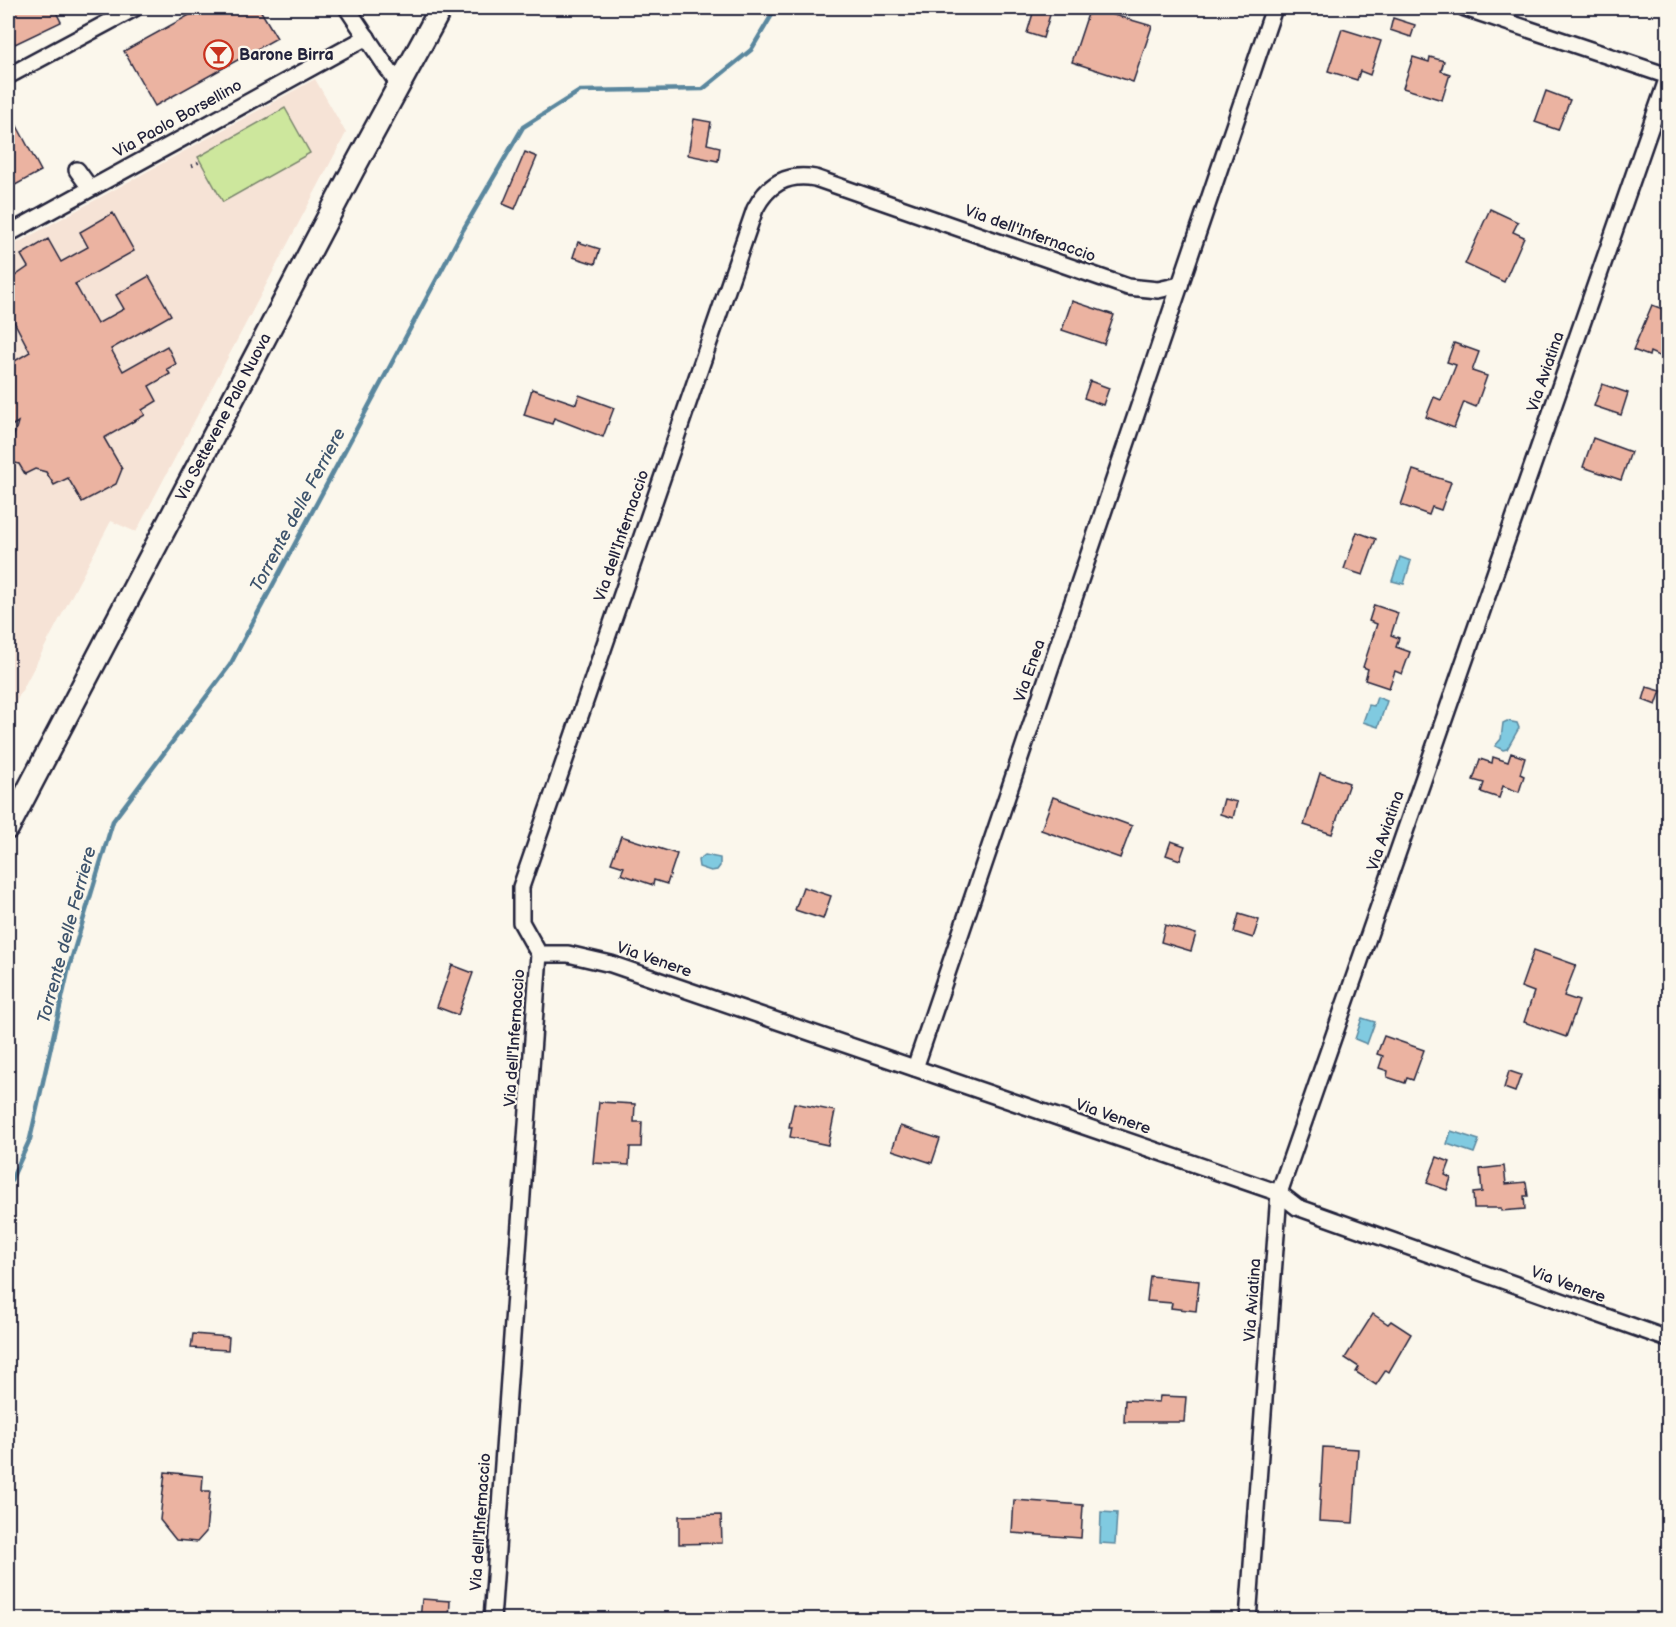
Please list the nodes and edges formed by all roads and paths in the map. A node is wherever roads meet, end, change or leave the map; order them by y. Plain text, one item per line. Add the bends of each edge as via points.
1 (135, 8) edge
2 (347, 8) edge
3 (441, 8) edge
4 (1274, 8) edge
5 (1465, 8) edge
6 (367, 37) junction
7 (8, 76) edge
8 (1668, 77) edge
9 (398, 84) junction
10 (201, 161) dead end
11 (192, 166) dead end
12 (77, 170) dead end
13 (90, 188) junction
14 (8, 234) edge
15 (1180, 285) junction
16 (16, 431) dead end
17 (8, 438) edge
18 (8, 828) edge
19 (539, 954) junction
20 (915, 1068) junction
21 (1279, 1193) junction
22 (1668, 1339) edge
23 (492, 1620) edge
24 (1248, 1620) edge

1 - 7 street
2 - 6 street
3 - 9 main road, Via Settevene Palo Nuova
4 - 15 street
5 - 8 street
6 - 9 street
6 - 13 street, Via Paolo Borsellino
8 - 21 street, Via Aviatina
9 - 18 main road, Via Settevene Palo Nuova
10 - 11 path
12 - 13 street
13 - 14 street, Via Paolo Borsellino
15 - 19 street, Via dell'Infernaccio via 1158,290 1128,287 815,178 790,177 765,193 753,215 523,879 520,922
15 - 20 street, Via Enea
16 - 17 path
19 - 20 street, Via Venere via 568,954 603,961
19 - 23 street, Via dell'Infernaccio
20 - 21 street, Via Venere
21 - 22 street, Via Venere via 1297,1207
21 - 24 street, Via Aviatina

